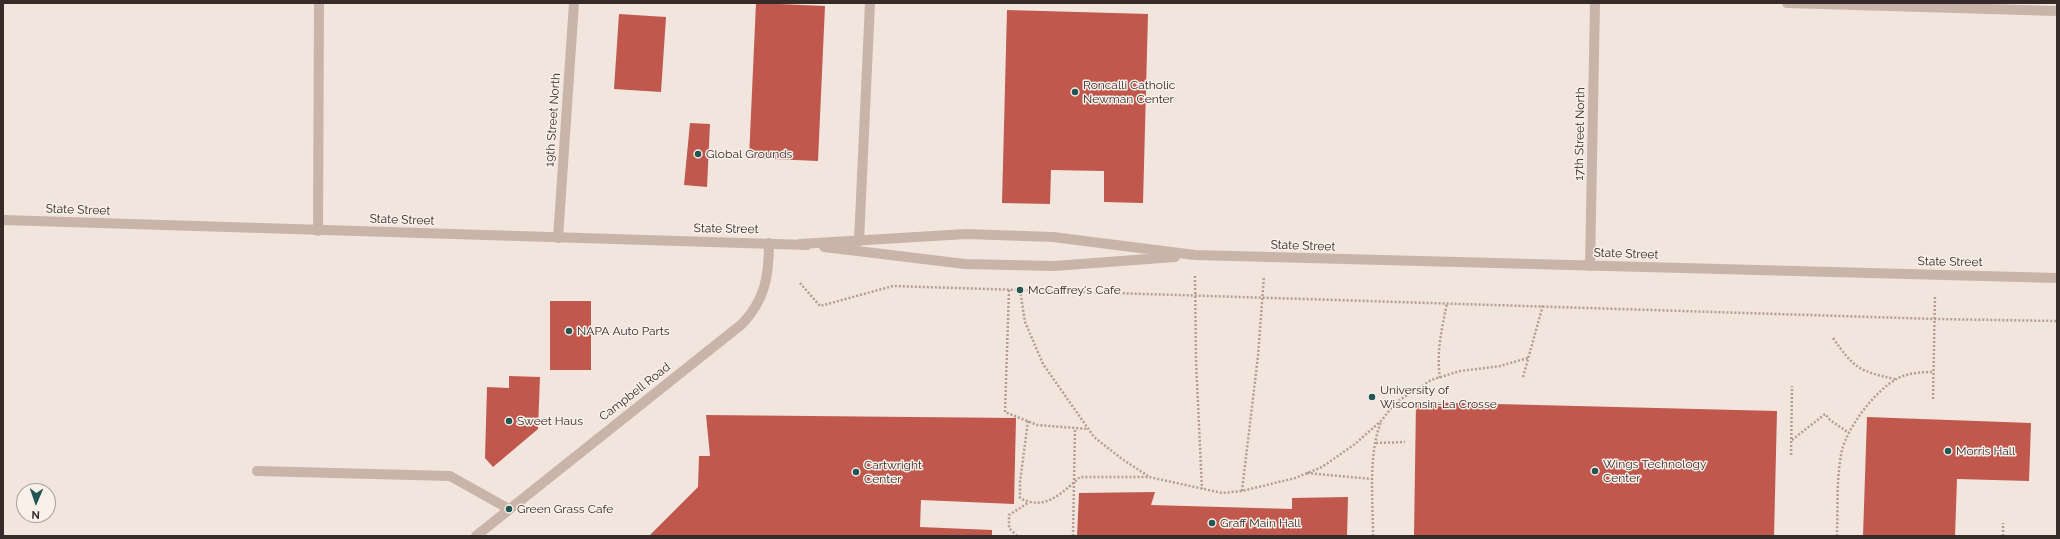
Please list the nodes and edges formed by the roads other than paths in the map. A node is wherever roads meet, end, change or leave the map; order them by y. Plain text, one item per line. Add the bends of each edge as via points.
1 (319, 3) edge
2 (574, 3) edge
3 (870, 3) edge
4 (1595, 3) edge
5 (1787, 3) edge
6 (2057, 11) edge
7 (3, 220) edge
8 (318, 231) junction
9 (558, 238) junction
10 (858, 240) junction
11 (769, 243) junction
12 (800, 244) junction
13 (1195, 255) junction
14 (1590, 266) junction
15 (2057, 278) edge
16 (257, 471) dead end
17 (509, 509) junction
18 (476, 536) edge

1 - 8 street
2 - 9 street, 19th Street North
3 - 10 street
4 - 14 street, 17th Street North
5 - 6 street
7 - 8 street, State Street
8 - 9 street, State Street
9 - 11 street, State Street
10 - 12 street, State Street
10 - 13 street, State Street via 966,234 1053,237
11 - 12 street, State Street
11 - 17 street, Campbell Road via 767,272 759,303 742,324
12 - 13 street, State Street via 965,264 1054,266
13 - 14 street, State Street
14 - 15 street, State Street
16 - 17 street via 450,476
17 - 18 street, Campbell Road

